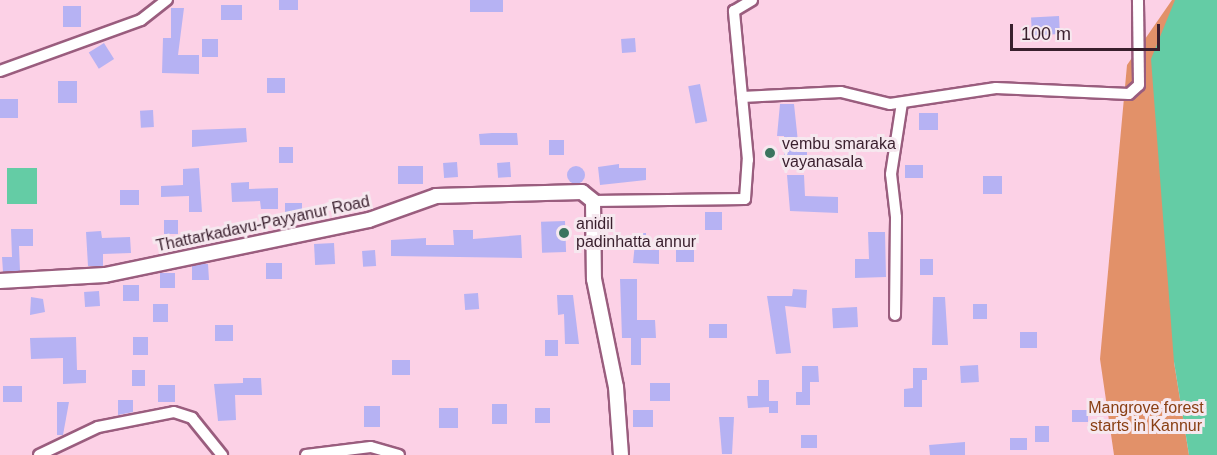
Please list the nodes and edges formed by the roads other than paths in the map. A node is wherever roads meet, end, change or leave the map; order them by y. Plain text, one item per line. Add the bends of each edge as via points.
1 (167, 0) edge
2 (752, 0) edge
3 (1138, 0) edge
4 (0, 71) edge
5 (742, 97) junction
6 (902, 103) junction
7 (593, 201) junction
8 (0, 281) edge
9 (895, 315) dead end
10 (39, 455) edge
11 (222, 455) edge
12 (306, 455) edge
13 (399, 455) edge
14 (621, 455) edge

1 - 4 street via 141,20
2 - 5 street via 735,11
3 - 6 street via 1139,85 1129,94 996,88
5 - 6 street via 840,92
5 - 7 street via 748,160 746,199
6 - 9 street via 891,174 896,217
7 - 8 main road, Thattarkadavu-Payyanur Road via 582,192 436,196 369,220 105,275
7 - 14 main road via 594,279 616,387
10 - 11 street via 98,427 174,412 192,418
12 - 13 street via 371,447

